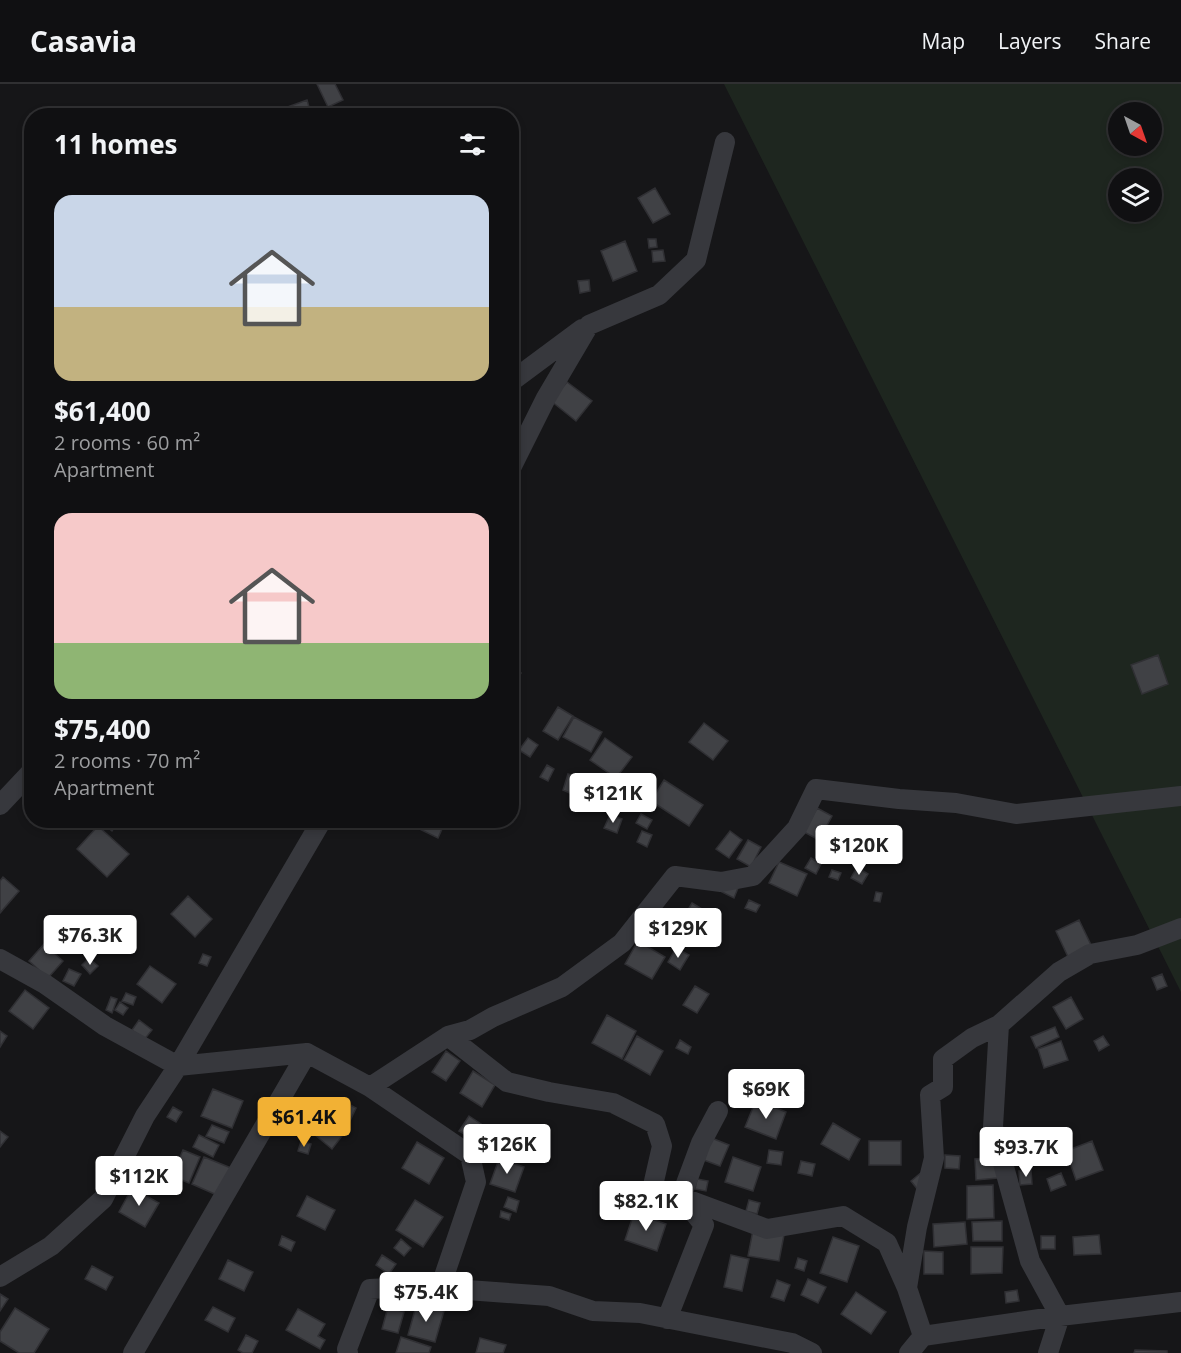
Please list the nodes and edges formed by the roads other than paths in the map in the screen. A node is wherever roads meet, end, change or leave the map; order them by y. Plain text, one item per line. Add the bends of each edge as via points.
1 (725, 142) dead end
2 (589, 325) junction
3 (519, 376) edge
4 (519, 452) edge
5 (24, 780) edge
6 (1181, 796) edge
7 (0, 805) edge
8 (317, 828) edge
9 (1181, 928) edge
10 (0, 958) edge
11 (999, 1025) junction
12 (448, 1036) junction
13 (307, 1053) junction
14 (178, 1066) junction
15 (370, 1087) junction
16 (718, 1111) dead end
17 (681, 1197) junction
18 (0, 1277) edge
19 (440, 1288) junction
20 (907, 1288) junction
21 (1181, 1302) edge
22 (1060, 1316) junction
23 (667, 1319) junction
24 (923, 1336) junction
25 (133, 1353) edge
26 (348, 1353) edge
27 (812, 1353) edge
28 (909, 1353) edge
29 (1048, 1353) edge

1 - 2 street via 696,260 659,295
2 - 3 street
2 - 4 street
5 - 7 street
6 - 12 street via 1016,814 956,803 816,789 797,828 753,876 721,882 675,876 622,943 562,987 470,1030
8 - 14 street
9 - 11 street via 1137,945 1090,954 1059,972
10 - 14 street via 105,1026
11 - 20 street via 943,1059 943,1087 930,1095 934,1158
11 - 22 street via 993,1127 1030,1260
12 - 15 street
12 - 17 street via 507,1082 613,1103 655,1124 662,1146 652,1190
13 - 14 street
13 - 15 street
13 - 25 street
14 - 18 street via 145,1116 103,1199 51,1246
15 - 19 street via 470,1155 476,1182
16 - 17 street
17 - 20 street via 766,1229 843,1216 888,1243
17 - 23 street via 704,1225
19 - 23 street via 549,1296 592,1311 640,1313
19 - 26 street via 370,1289
20 - 24 street
21 - 22 street
22 - 24 street
22 - 29 street
23 - 27 street via 792,1342
24 - 28 street

